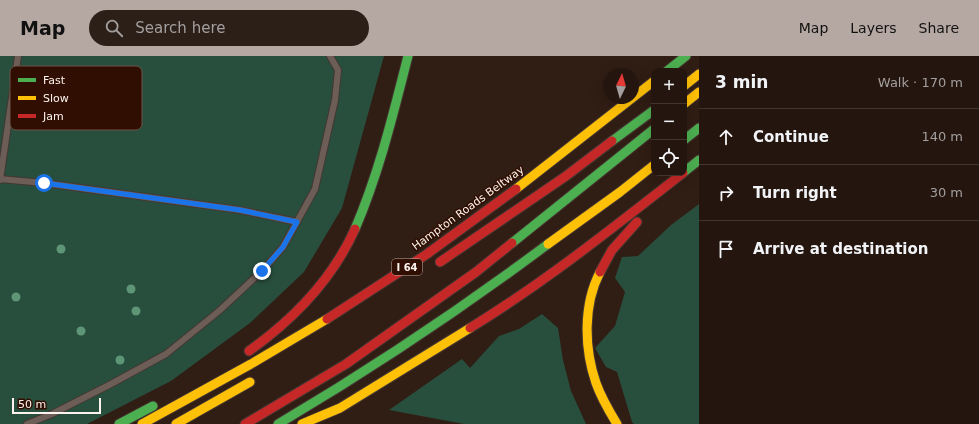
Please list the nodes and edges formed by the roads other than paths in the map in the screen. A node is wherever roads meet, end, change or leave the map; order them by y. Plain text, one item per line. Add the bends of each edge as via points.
1 (18, 56) edge
2 (330, 56) edge
3 (408, 56) edge
4 (686, 56) edge
5 (17, 66) edge
6 (671, 68) edge
7 (699, 74) edge
8 (651, 83) edge
9 (687, 84) edge
10 (699, 92) edge
11 (687, 102) edge
12 (10, 111) edge
13 (651, 112) edge
14 (699, 128) edge
15 (651, 131) edge
16 (687, 138) edge
17 (699, 160) edge
18 (651, 167) edge
19 (687, 170) edge
20 (680, 176) edge
21 (0, 179) edge
22 (666, 187) junction
23 (297, 222) junction
24 (432, 267) dead end
25 (240, 357) dead end
26 (260, 376) dead end
27 (160, 402) dead end
28 (27, 424) edge
29 (119, 424) edge
30 (142, 424) edge
31 (176, 424) edge
32 (245, 424) edge
33 (278, 424) edge
34 (302, 424) edge
35 (617, 424) edge

1 - 5 lane
2 - 23 lane via 338,70 334,100 315,190
3 - 25 highway via 376,176 360,218 341,256 317,289 286,322
4 - 6 highway
7 - 9 highway
8 - 30 highway, Hampton Roads Beltway / I 64 via 489,210 426,254 310,329
10 - 11 highway
12 - 21 lane
13 - 24 highway via 566,176
14 - 16 highway
15 - 32 highway via 476,272 346,364
17 - 19 highway
18 - 33 highway via 464,307 410,344
20 - 22 highway
21 - 23 lane via 240,210
22 - 34 highway via 517,298 340,408
22 - 35 highway via 610,254 596,282 588,311 586,338 593,375 599,393
23 - 28 lane via 283,247 262,271 219,311 166,354 52,414
26 - 31 highway
27 - 29 highway

